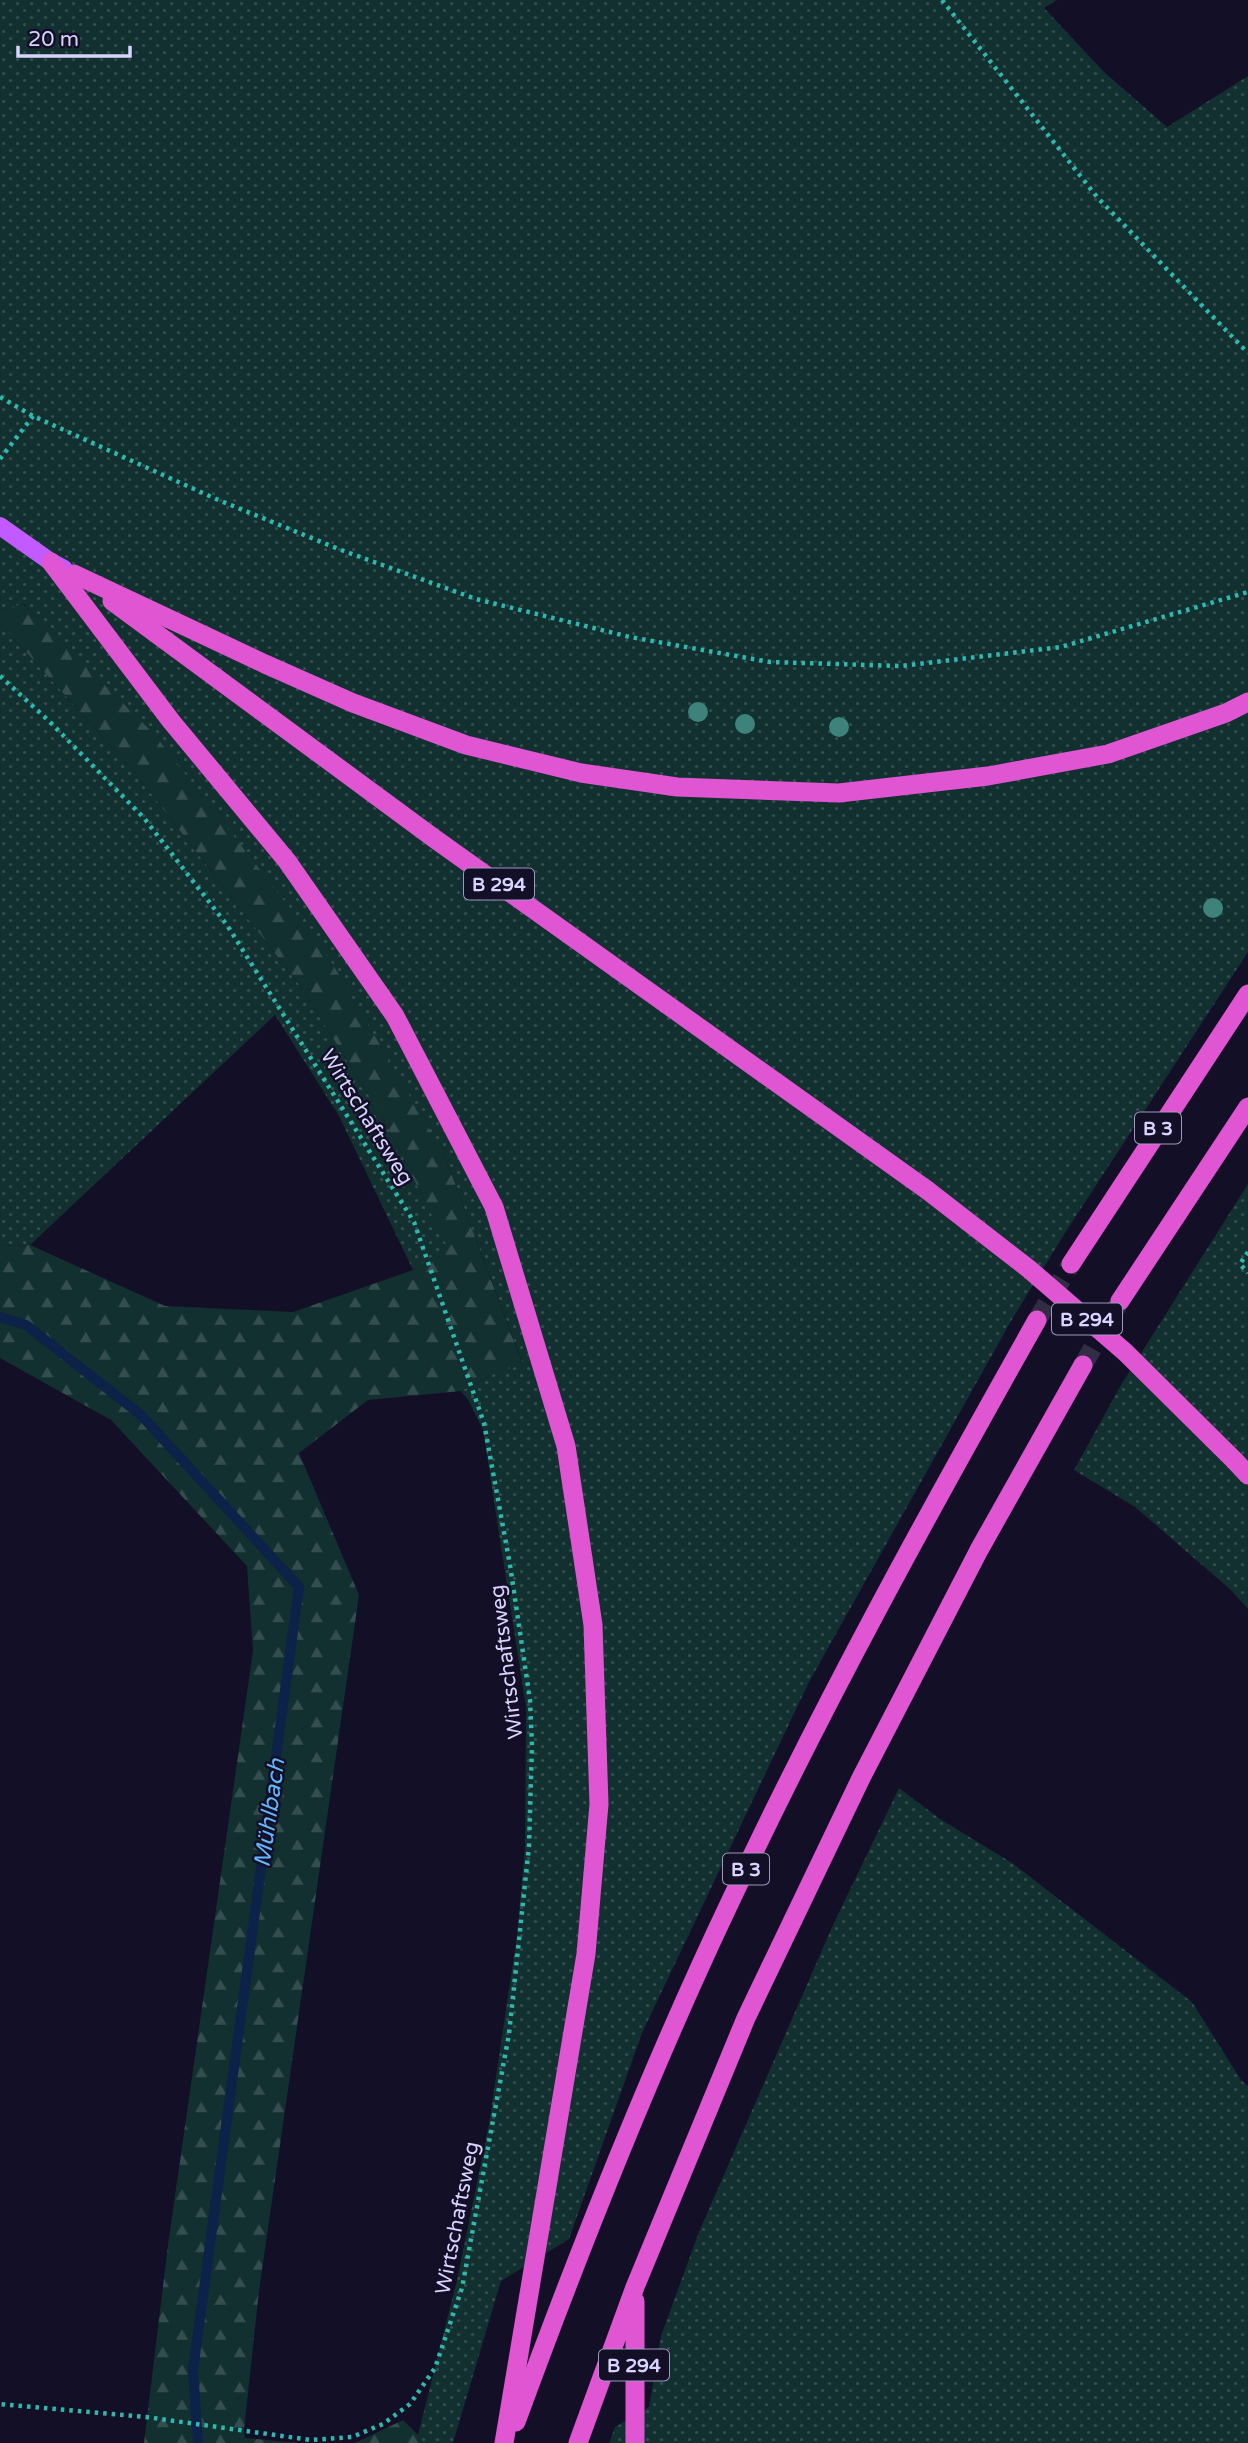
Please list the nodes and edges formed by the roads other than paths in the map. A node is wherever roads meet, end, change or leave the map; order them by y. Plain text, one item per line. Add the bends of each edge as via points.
1 (0, 526) edge
2 (51, 562) junction
3 (74, 574) junction
4 (1248, 702) edge
5 (1248, 994) edge
6 (1248, 1107) edge
7 (1071, 1264) tunnel mouth
8 (1120, 1301) tunnel mouth
9 (1037, 1320) tunnel mouth
10 (1083, 1365) tunnel mouth
11 (1241, 1468) edge
12 (635, 2287) junction
13 (506, 2443) edge
14 (578, 2443) edge
15 (635, 2443) edge

1 - 2 main road, B 294
2 - 3 main road, B 294
2 - 13 highway via 171,721 287,860 395,1016 494,1207 566,1446 593,1625 599,1804 586,1954
3 - 4 highway, B 294 via 353,704 466,745 582,773 677,787 839,793 988,776 1108,754
3 - 11 highway, B 294, bridge via 927,1190 1029,1269 1115,1344
5 - 7 highway, B 3
6 - 8 highway
9 - 13 highway, B 3 via 921,1527 730,1901 649,2082
10 - 12 highway via 979,1550 862,1776 746,2018
12 - 14 highway
12 - 15 highway, B 294

